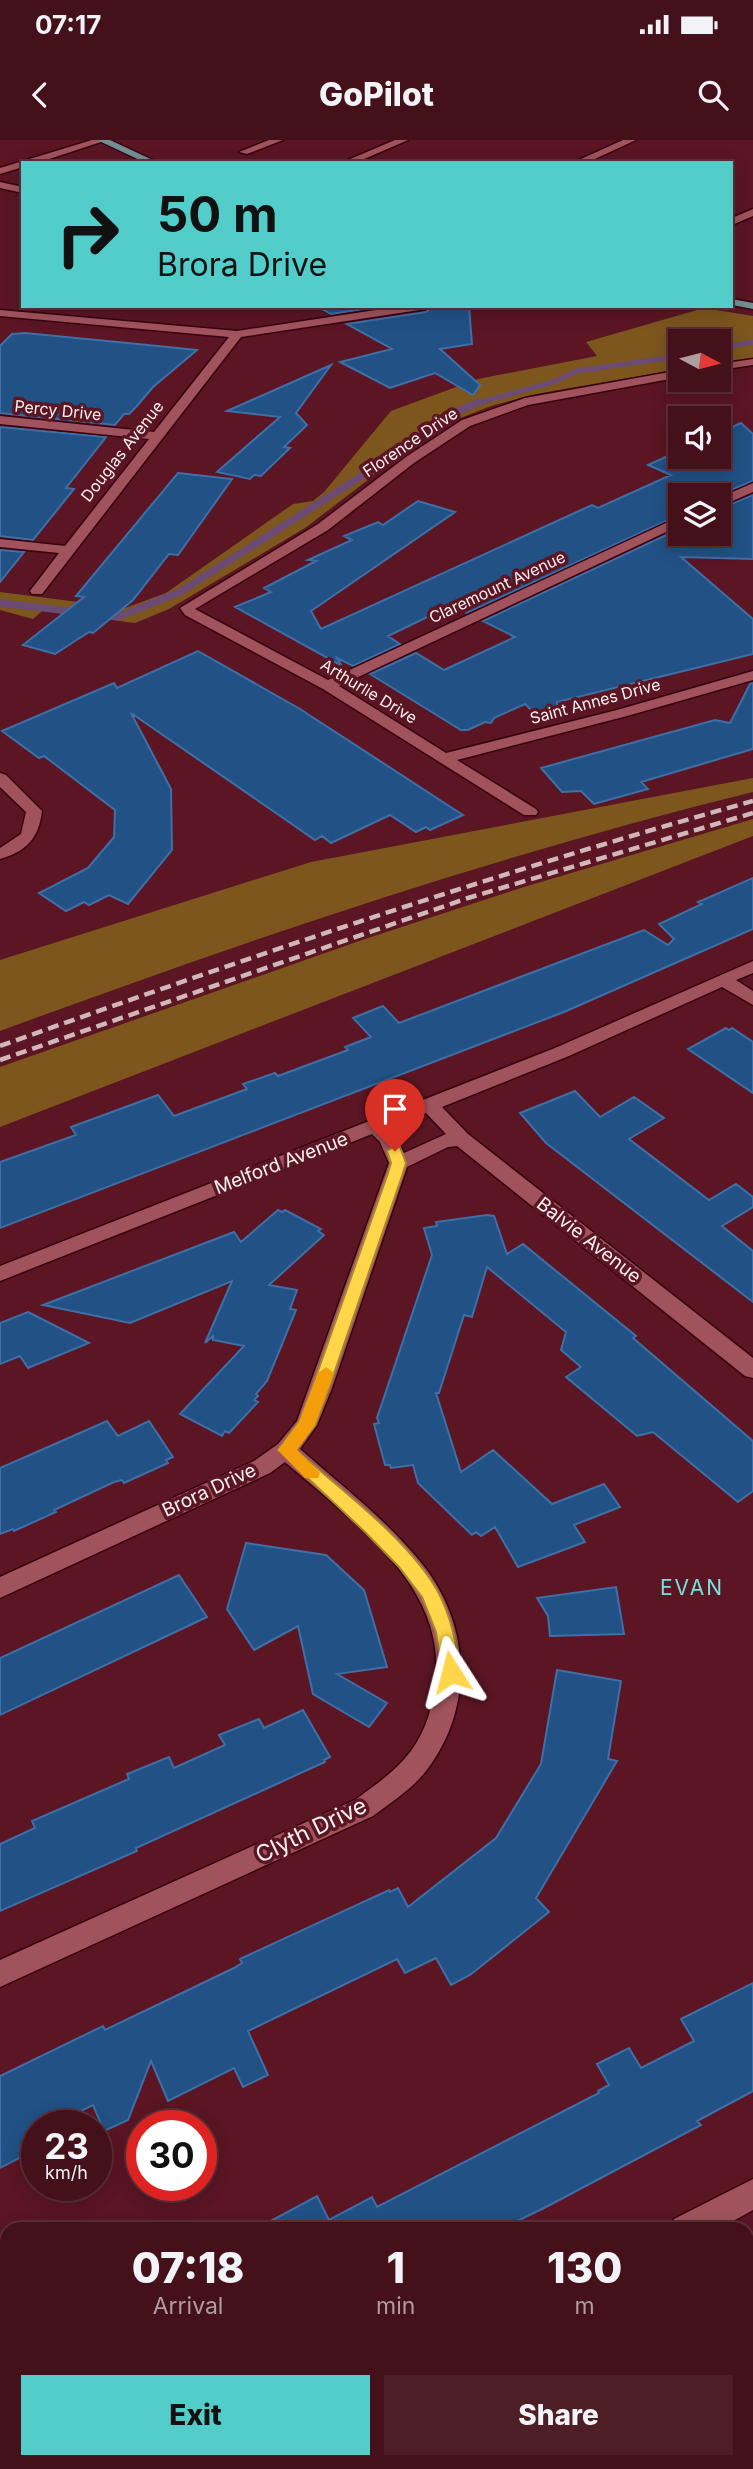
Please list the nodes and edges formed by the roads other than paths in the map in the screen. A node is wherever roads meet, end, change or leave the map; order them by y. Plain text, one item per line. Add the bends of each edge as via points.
1 (102, 140) edge
2 (278, 140) edge
3 (403, 140) edge
4 (631, 140) edge
5 (244, 152) dead end
6 (33, 161) edge
7 (149, 161) edge
8 (351, 161) edge
9 (583, 161) edge
10 (21, 165) edge
11 (0, 171) edge
12 (0, 185) edge
13 (21, 190) edge
14 (753, 212) edge
15 (733, 222) edge
16 (733, 302) edge
17 (753, 306) edge
18 (109, 308) edge
19 (412, 308) edge
20 (0, 313) edge
21 (103, 323) junction
22 (237, 334) junction
23 (753, 362) edge
24 (732, 365) edge
25 (668, 375) edge
26 (0, 420) edge
27 (156, 436) junction
28 (753, 487) edge
29 (731, 497) edge
30 (668, 526) edge
31 (0, 543) edge
32 (67, 550) junction
33 (37, 591) dead end
34 (187, 608) joint
35 (753, 675) edge
36 (328, 686) junction
37 (445, 758) junction
38 (0, 778) edge
39 (530, 812) dead end
40 (0, 854) edge
41 (753, 966) edge
42 (724, 980) junction
43 (753, 999) edge
44 (429, 1105) junction
45 (376, 1126) junction
46 (461, 1139) junction
47 (399, 1163) junction
48 (0, 1275) edge
49 (753, 1370) edge
50 (286, 1450) junction
51 (0, 1588) edge
52 (0, 1974) edge
53 (753, 2194) edge
54 (700, 2222) edge

1 - 6 street
1 - 7 main road
2 - 5 street
3 - 8 street
4 - 9 street
10 - 11 street
12 - 13 street
14 - 15 street
16 - 17 main road
18 - 21 street
19 - 22 street
20 - 21 street
21 - 22 street
22 - 27 street, Douglas Avenue
23 - 24 street
25 - 34 street, Florence Drive via 525,402 466,423 323,527
26 - 27 street, Percy Drive
27 - 32 street, Douglas Avenue
28 - 29 street
30 - 36 street, Claremount Avenue
31 - 32 street
32 - 33 street, Douglas Avenue
34 - 36 street, Arthurlie Drive
35 - 37 street, Saint Annes Drive
36 - 37 street, Arthurlie Drive
37 - 39 street, Arthurlie Drive
38 - 40 street via 34,811 33,831 17,848
41 - 42 street, Melford Avenue
42 - 43 street
42 - 44 street, Melford Avenue
44 - 45 street, Melford Avenue
44 - 46 street, Balvie Avenue
45 - 47 street
45 - 48 street, Melford Avenue
46 - 47 street via 444,1141
46 - 49 street, Balvie Avenue
47 - 50 street, Brora Drive via 321,1388 306,1425
50 - 51 street, Brora Drive via 249,1473
50 - 52 street, Clyth Drive via 372,1527 429,1593 445,1632 451,1672 443,1711 429,1745 404,1777 364,1808
53 - 54 street

